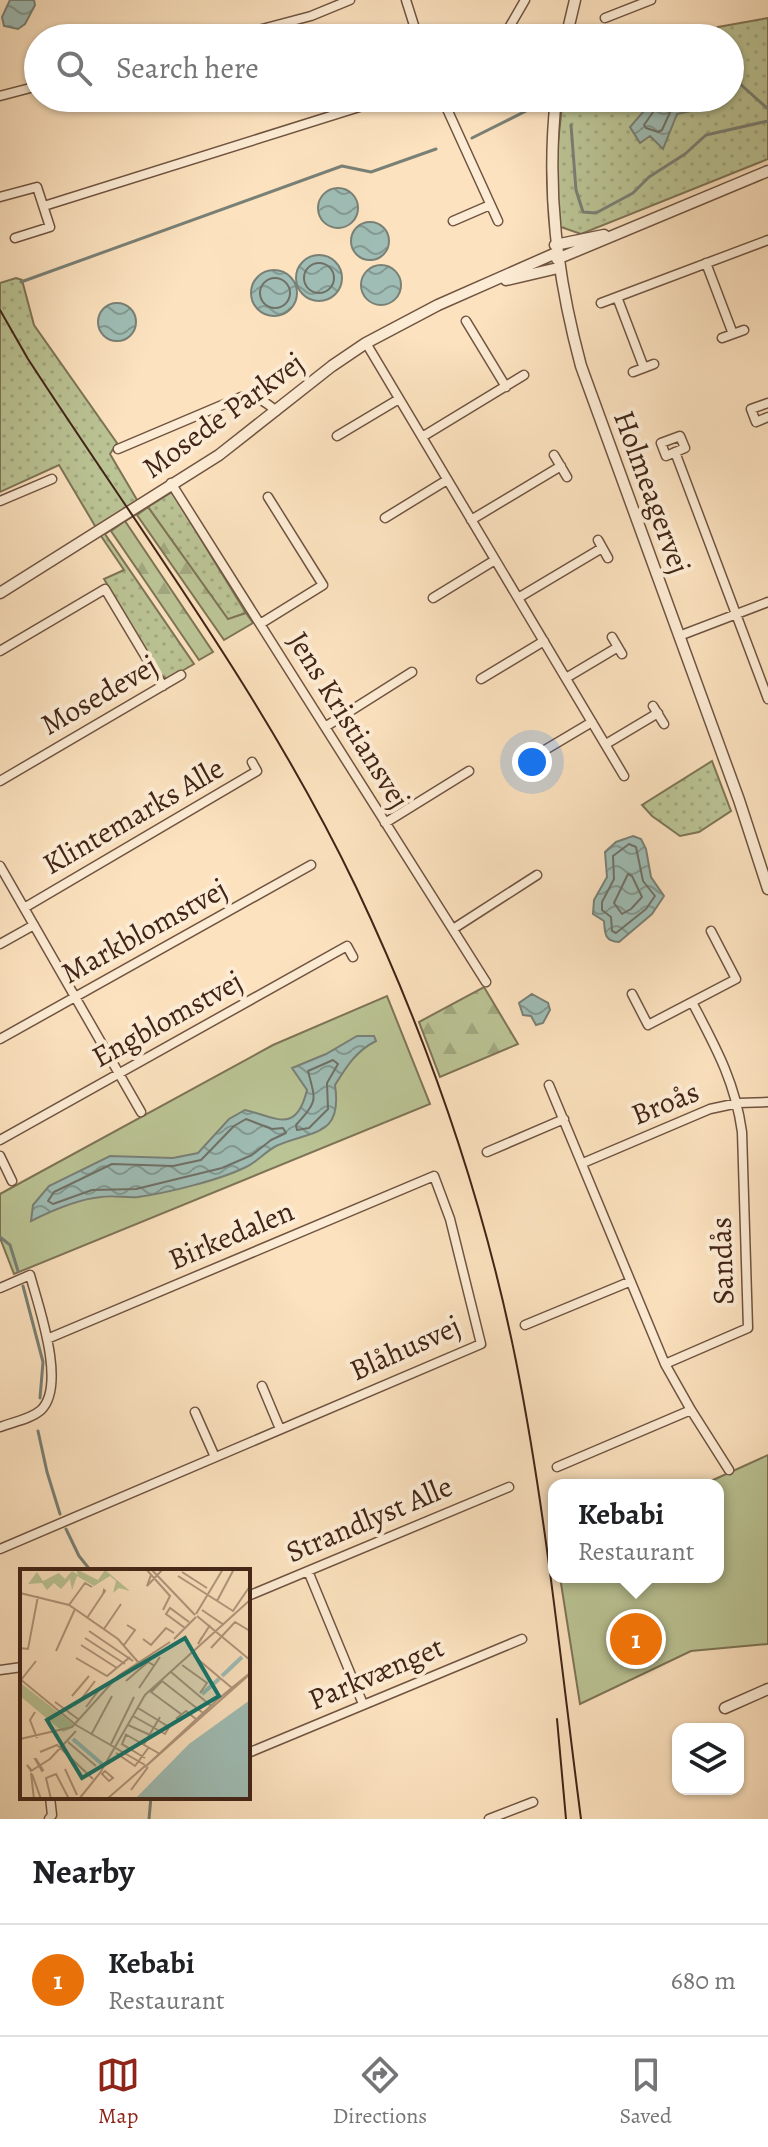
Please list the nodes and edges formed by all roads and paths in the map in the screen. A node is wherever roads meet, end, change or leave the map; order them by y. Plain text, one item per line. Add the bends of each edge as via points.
1 (350, 0) edge
2 (406, 0) edge
3 (525, 0) edge
4 (575, 0) edge
5 (651, 0) edge
6 (605, 18) dead end
7 (281, 24) edge
8 (414, 24) edge
9 (511, 24) edge
10 (569, 24) edge
11 (24, 89) edge
12 (1, 94) edge
13 (343, 112) edge
14 (448, 112) edge
15 (555, 112) edge
16 (768, 171) edge
17 (0, 197) edge
18 (490, 205) junction
19 (44, 206) junction
20 (453, 221) dead end
21 (498, 221) dead end
22 (15, 238) dead end
23 (768, 240) edge
24 (557, 256) junction
25 (706, 263) junction
26 (617, 297) junction
27 (601, 303) dead end
28 (466, 321) dead end
29 (744, 330) dead end
30 (733, 334) junction
31 (722, 338) dead end
32 (366, 343) junction
33 (654, 364) dead end
34 (644, 368) junction
35 (633, 372) dead end
36 (524, 375) dead end
37 (506, 387) junction
38 (399, 399) junction
39 (768, 403) edge
40 (276, 411) junction
41 (767, 420) edge
42 (337, 436) dead end
43 (422, 437) junction
44 (118, 449) dead end
45 (675, 452) dead end
46 (554, 455) dead end
47 (561, 466) junction
48 (567, 477) dead end
49 (52, 479) dead end
50 (447, 480) junction
51 (171, 483) junction
52 (268, 497) dead end
53 (0, 501) edge
54 (385, 518) dead end
55 (471, 520) junction
56 (608, 558) dead end
57 (495, 560) junction
58 (0, 593) edge
59 (433, 598) dead end
60 (518, 598) junction
61 (768, 602) edge
62 (736, 614) junction
63 (260, 624) junction
64 (679, 636) junction
65 (612, 637) dead end
66 (544, 641) junction
67 (0, 651) edge
68 (412, 672) dead end
69 (181, 675) dead end
70 (566, 678) junction
71 (481, 679) dead end
72 (163, 686) junction
73 (768, 699) edge
74 (592, 722) junction
75 (664, 724) dead end
76 (325, 727) junction
77 (606, 744) junction
78 (528, 760) dead end
79 (252, 762) dead end
80 (469, 771) dead end
81 (624, 776) dead end
82 (0, 781) edge
83 (385, 823) junction
84 (311, 865) dead end
85 (0, 866) edge
86 (537, 875) dead end
87 (768, 889) edge
88 (24, 908) junction
89 (34, 925) junction
90 (453, 929) junction
91 (711, 931) dead end
92 (0, 944) edge
93 (353, 957) dead end
94 (486, 982) dead end
95 (632, 994) dead end
96 (75, 997) junction
97 (692, 1002) junction
98 (0, 1039) edge
99 (119, 1074) junction
100 (549, 1085) dead end
101 (768, 1102) edge
102 (738, 1103) junction
103 (141, 1112) dead end
104 (564, 1119) junction
105 (0, 1140) edge
106 (487, 1152) dead end
107 (0, 1156) edge
108 (583, 1163) junction
109 (434, 1176) joint
110 (12, 1181) dead end
111 (629, 1282) junction
112 (0, 1288) edge
113 (525, 1325) dead end
114 (47, 1339) junction
115 (665, 1364) junction
116 (262, 1386) dead end
117 (691, 1410) junction
118 (195, 1412) dead end
119 (0, 1427) edge
120 (280, 1429) junction
121 (215, 1457) junction
122 (557, 1467) dead end
123 (729, 1470) dead end
124 (509, 1487) dead end
125 (0, 1549) edge
126 (308, 1571) junction
127 (250, 1595) edge
128 (522, 1639) dead end
129 (20, 1667) edge
130 (0, 1670) edge
131 (768, 1689) edge
132 (363, 1704) junction
133 (725, 1708) dead end
134 (250, 1752) edge
135 (50, 1799) edge
136 (533, 1802) dead end
137 (49, 1819) edge
138 (489, 1819) edge

1 - 7 street
2 - 8 street
3 - 9 street
4 - 10 street
5 - 6 street
11 - 12 street
13 - 19 street
14 - 18 street
15 - 24 street, Holmeagervej via 551,169
16 - 24 street, Mosede Parkvej
17 - 19 street via 37,187
18 - 20 street
18 - 21 street
19 - 22 street via 50,227
23 - 25 street
24 - 32 street, Mosede Parkvej via 438,305
24 - 64 street, Holmeagervej via 581,366
25 - 26 street
25 - 30 street
26 - 27 street
26 - 34 street
28 - 37 street
29 - 30 street
30 - 31 street
32 - 38 street
32 - 40 street, Mosede Parkvej
33 - 34 street
34 - 35 street
36 - 37 street
37 - 43 street
38 - 42 street
38 - 43 street
39 - 41 street via 751,409 756,422
40 - 44 street via 265,400 241,397
40 - 51 street, Mosede Parkvej via 219,455
43 - 50 street
45 - 62 street
46 - 47 street
47 - 48 street
47 - 55 street
49 - 53 street
50 - 54 street
50 - 55 street
51 - 58 street, Mosede Parkvej
51 - 63 street, Jens Kristiansvej
52 - 63 street via 323,585
55 - 57 street
56 - 60 street via 600,544
57 - 59 street
57 - 60 street
60 - 66 street
61 - 62 street
62 - 64 street
62 - 73 street
63 - 76 street, Jens Kristiansvej
64 - 87 street, Holmeagervej
65 - 70 street via 620,651
66 - 70 street
66 - 71 street
67 - 72 street via 105,589
68 - 76 street
69 - 72 street, Mosedevej
70 - 74 street
72 - 82 street, Mosedevej
74 - 77 street
74 - 78 street
75 - 77 street via 656,710
76 - 83 street, Jens Kristiansvej
77 - 81 street
79 - 88 street, Klintemarks Alle via 257,771
80 - 83 street
83 - 90 street, Jens Kristiansvej
84 - 96 street, Markblomstvej
85 - 88 street
86 - 90 street
88 - 89 street
89 - 92 street
89 - 96 street
90 - 94 street, Jens Kristiansvej
91 - 97 street via 736,979
93 - 99 street, Engblomstvej via 347,946
95 - 97 street via 648,1025
96 - 98 street, Markblomstvej
96 - 99 street
97 - 102 street via 726,1066
99 - 103 street
99 - 105 street, Engblomstvej
100 - 104 street
101 - 102 street, Broås
102 - 108 street, Broås via 710,1109
102 - 115 street, Sandås via 748,1328
104 - 106 street
104 - 108 street
107 - 110 street
108 - 111 street
109 - 114 street, Birkedalen
109 - 120 street, Blåhusvej via 481,1344
111 - 113 street
111 - 115 street
112 - 114 street via 30,1275
114 - 119 street via 51,1369 46,1404 35,1415
115 - 117 street
116 - 120 street
117 - 122 street
117 - 123 street
118 - 121 street
120 - 121 street, Blåhusvej
121 - 125 street, Blåhusvej
124 - 126 street, Strandlyst Alle
126 - 127 street, Strandlyst Alle
126 - 132 street
128 - 132 street, Parkvænget
129 - 130 street
131 - 133 street
132 - 134 street, Parkvænget
135 - 137 street
136 - 138 street

